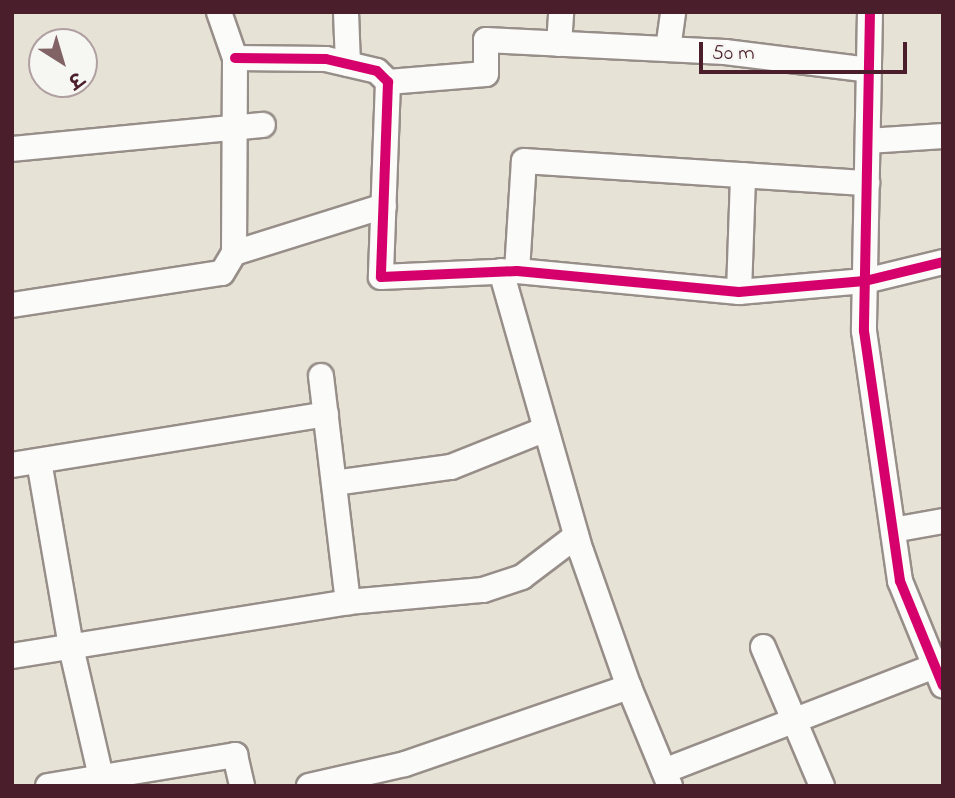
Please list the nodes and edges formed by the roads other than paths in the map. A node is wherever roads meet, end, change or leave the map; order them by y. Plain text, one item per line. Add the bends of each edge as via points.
1 (219, 12) edge
2 (346, 12) edge
3 (561, 12) edge
4 (673, 12) edge
5 (870, 12) edge
6 (559, 44) junction
7 (668, 49) junction
8 (235, 58) junction
9 (348, 64) junction
10 (869, 70) junction
11 (388, 82) junction
12 (263, 125) dead end
13 (233, 128) junction
14 (943, 136) edge
15 (868, 141) junction
16 (12, 149) edge
17 (743, 175) junction
18 (867, 183) junction
19 (384, 205) junction
20 (234, 253) junction
21 (943, 262) edge
22 (509, 271) junction
23 (865, 281) junction
24 (739, 292) junction
25 (12, 305) edge
26 (321, 376) dead end
27 (326, 414) junction
28 (546, 429) junction
29 (39, 461) junction
30 (12, 465) edge
31 (334, 482) junction
32 (943, 521) edge
33 (893, 530) junction
34 (576, 536) junction
35 (348, 603) junction
36 (71, 647) junction
37 (763, 647) dead end
38 (12, 656) edge
39 (940, 671) edge
40 (629, 687) junction
41 (794, 720) junction
42 (667, 778) edge
43 (102, 781) edge
44 (48, 786) edge
45 (242, 786) edge
46 (309, 786) edge
47 (822, 786) edge

1 - 8 street
2 - 9 street
3 - 6 street
4 - 7 street
5 - 10 street
6 - 7 street
6 - 11 street via 486,40 486,74
7 - 10 street
8 - 9 street via 326,59
8 - 13 street
9 - 11 street via 377,71
10 - 15 street
11 - 19 street
12 - 13 street
13 - 16 street
13 - 20 street
14 - 15 street
15 - 18 street
17 - 18 street
17 - 22 street via 524,161
17 - 24 street
18 - 23 street
19 - 20 street
19 - 22 street via 381,277
20 - 25 street via 222,273
21 - 23 street
22 - 24 street
22 - 28 street
23 - 24 street
23 - 33 street via 864,331
26 - 27 street
27 - 29 street
27 - 31 street
28 - 31 street via 451,467
28 - 34 street
29 - 30 street
29 - 36 street
31 - 35 street
32 - 33 street
33 - 39 street via 900,581
34 - 35 street via 522,577 483,590
34 - 40 street
35 - 36 street
36 - 38 street
36 - 43 street
37 - 41 street
39 - 41 street
40 - 42 street
40 - 46 street via 405,764
41 - 42 street
41 - 47 street
43 - 44 street
43 - 45 street via 234,755

